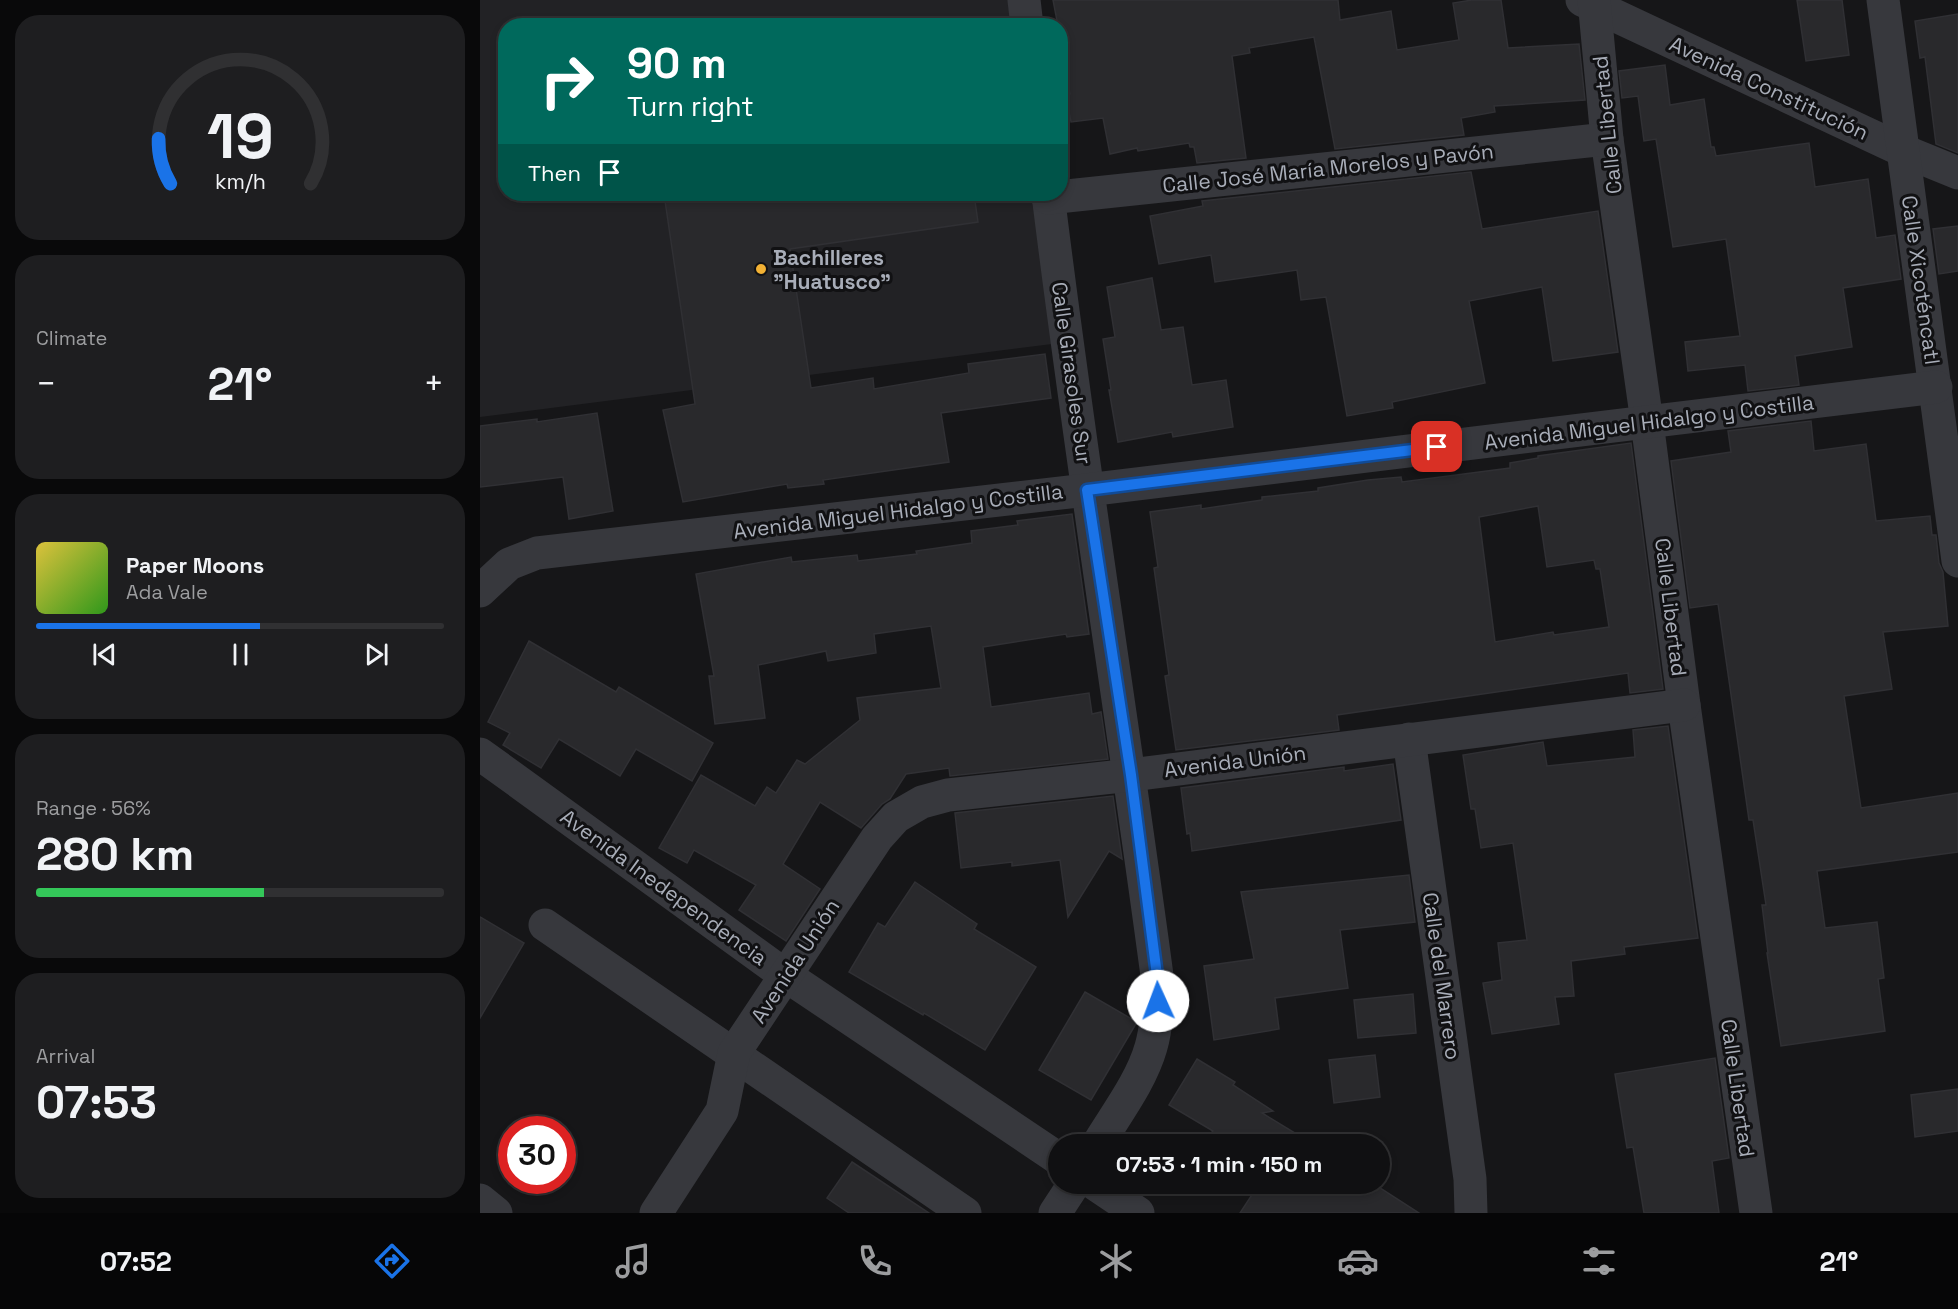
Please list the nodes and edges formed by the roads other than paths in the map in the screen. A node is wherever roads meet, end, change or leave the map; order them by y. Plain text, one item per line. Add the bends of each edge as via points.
1 (1024, 0) edge
2 (1883, 0) edge
3 (1590, 2) edge
4 (1026, 18) edge
5 (1607, 139) junction
6 (1904, 152) junction
7 (1958, 173) edge
8 (1068, 194) edge
9 (1049, 201) edge
10 (1936, 387) junction
11 (1647, 422) junction
12 (1087, 490) junction
13 (1958, 561) edge
14 (480, 591) edge
15 (1684, 705) junction
16 (1409, 739) junction
17 (480, 754) edge
18 (1131, 775) junction
19 (545, 925) dead end
20 (785, 975) junction
21 (734, 1053) junction
22 (1104, 1134) edge
23 (1048, 1152) edge
24 (1067, 1194) edge
25 (1110, 1194) edge
26 (480, 1200) edge
27 (496, 1213) edge
28 (656, 1213) edge
29 (965, 1213) edge
30 (1055, 1213) edge
31 (1138, 1213) edge
32 (1471, 1213) edge
33 (1756, 1213) edge

1 - 4 street
2 - 6 street, Calle Xicoténcatl
3 - 5 street, Calle Libertad
3 - 6 street, Avenida Constitución
5 - 8 street, Calle José María Morelos y Pavón
5 - 11 street, Calle Libertad
6 - 7 street, Avenida Constitución
6 - 10 street, Calle Xicoténcatl
9 - 12 street, Calle Girasoles Sur
10 - 11 street, Avenida Miguel Hidalgo y Costilla
10 - 13 street, Calle Xicoténcatl
11 - 12 street, Avenida Miguel Hidalgo y Costilla
11 - 15 street, Calle Libertad
12 - 14 street, Avenida Miguel Hidalgo y Costilla via 537,553 509,564
12 - 18 street, Calle Girasoles Sur
15 - 16 street, Avenida Unión
15 - 33 street, Calle Libertad
16 - 18 street, Avenida Unión
16 - 32 street, Calle del Marrero
17 - 20 street, Avenida Inedependencia
18 - 20 street, Avenida Unión via 948,795 922,802 896,817 877,838
18 - 22 street, Calle Girasoles Sur via 1158,983 1157,1018 1150,1050
19 - 21 street
20 - 21 street, Avenida Unión
20 - 23 street, Avenida Inedependencia
21 - 28 street via 722,1111
21 - 29 street
24 - 30 street
25 - 31 street
26 - 27 street

